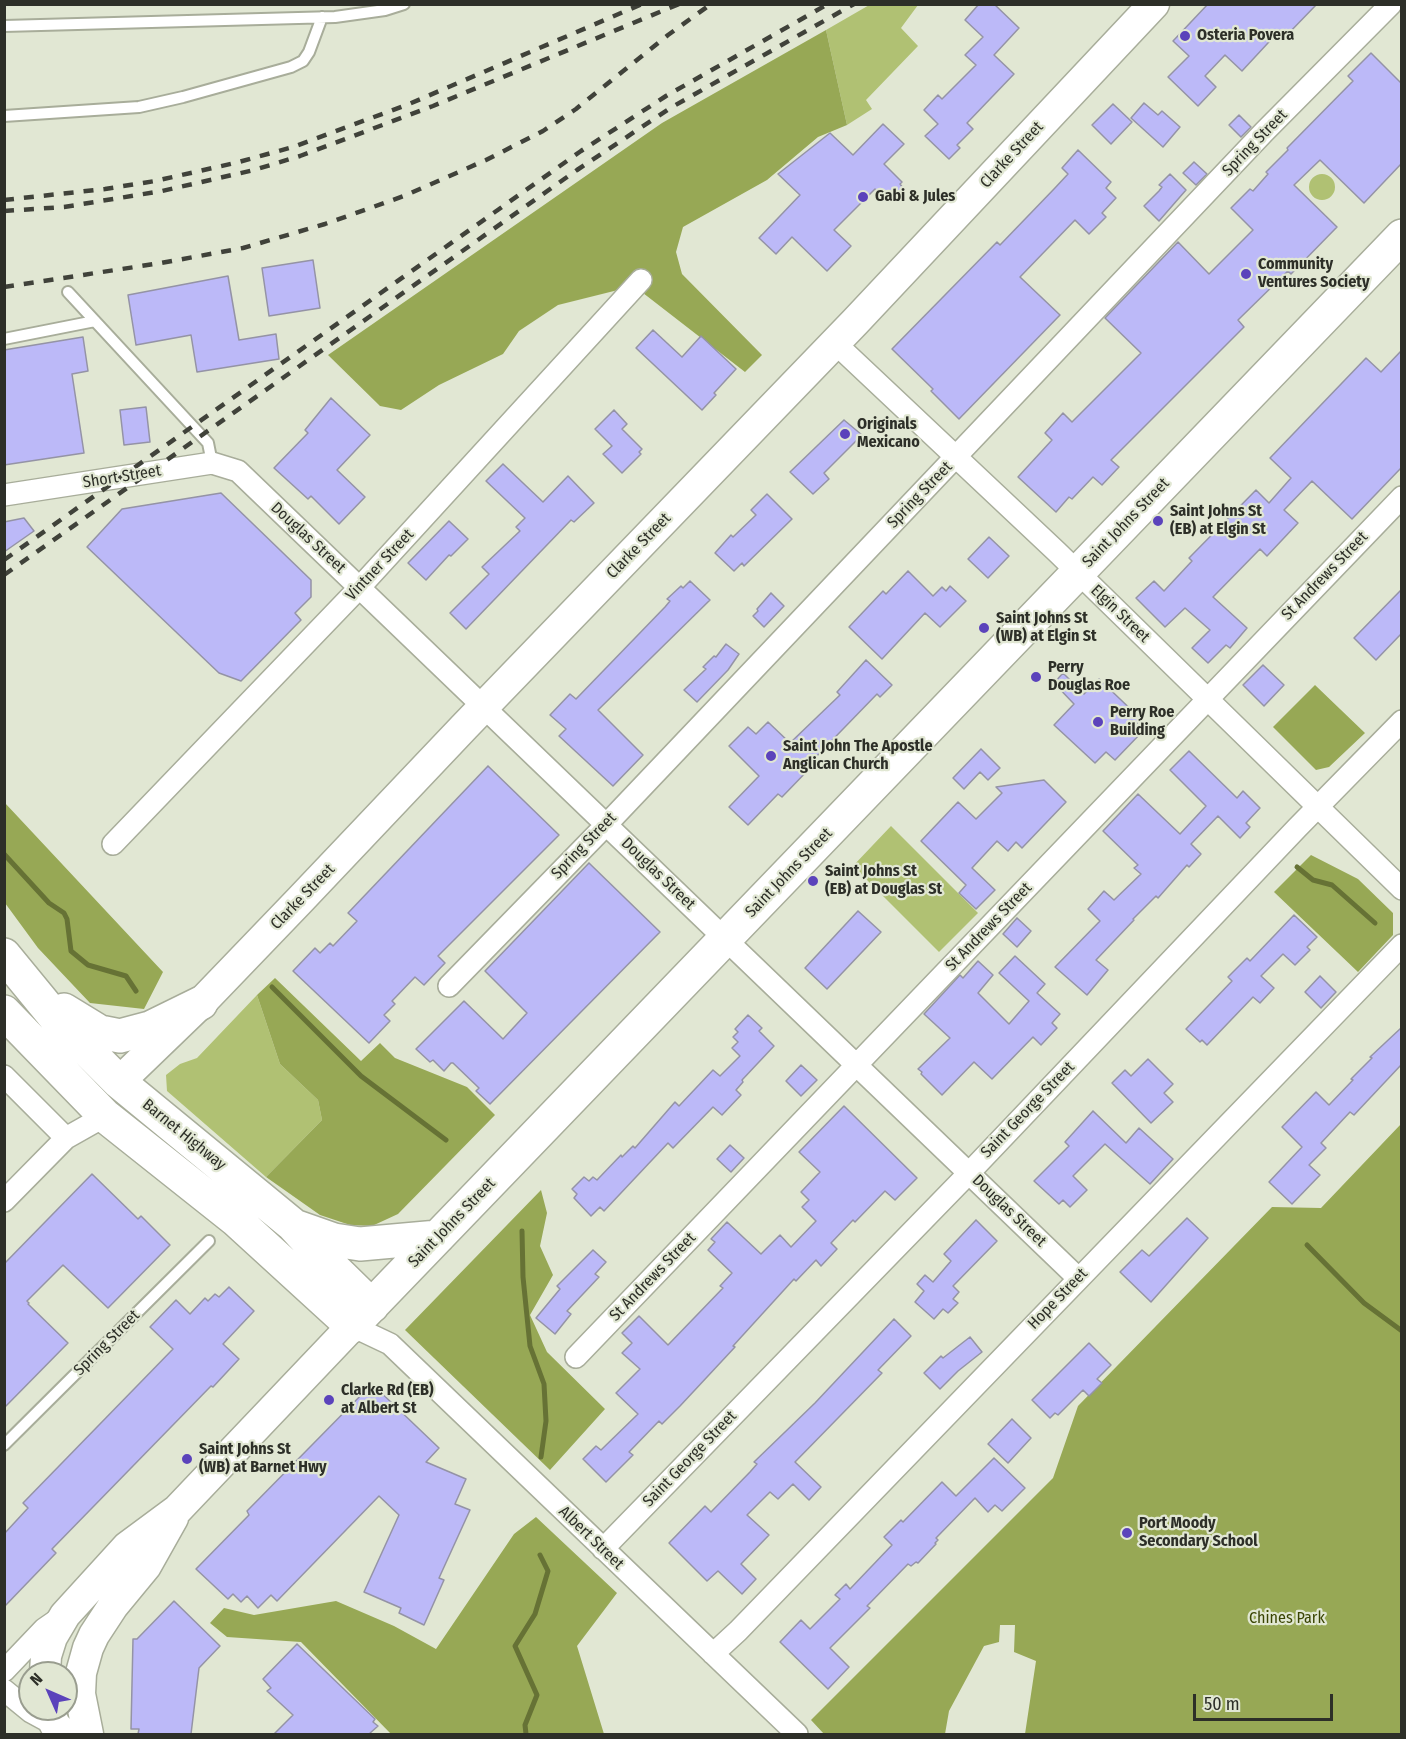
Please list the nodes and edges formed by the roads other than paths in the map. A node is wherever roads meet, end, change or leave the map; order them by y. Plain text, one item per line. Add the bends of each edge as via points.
1 (404, 4) edge
2 (1154, 4) edge
3 (1391, 4) edge
4 (322, 17) junction
5 (4, 26) edge
6 (4, 116) edge
7 (1401, 236) edge
8 (641, 280) dead end
9 (68, 292) dead end
10 (95, 321) junction
11 (4, 339) edge
12 (835, 343) junction
13 (956, 457) junction
14 (212, 463) junction
15 (238, 471) joint
16 (4, 495) edge
17 (1401, 497) edge
18 (1077, 573) junction
19 (360, 587) junction
20 (1207, 699) junction
21 (484, 707) junction
22 (1401, 721) edge
23 (1317, 807) junction
24 (606, 825) junction
25 (113, 843) dead end
26 (1401, 889) edge
27 (726, 938) junction
28 (1401, 945) edge
29 (4, 955) edge
30 (449, 986) dead end
31 (39, 996) junction
32 (201, 1003) junction
33 (4, 1012) edge
34 (856, 1066) junction
35 (4, 1076) edge
36 (119, 1082) junction
37 (79, 1089) junction
38 (105, 1116) junction
39 (66, 1138) junction
40 (969, 1173) junction
41 (4, 1201) edge
42 (293, 1225) junction
43 (438, 1237) junction
44 (209, 1241) dead end
45 (1078, 1278) junction
46 (362, 1316) junction
47 (576, 1357) dead end
48 (4, 1445) edge
49 (177, 1510) junction
50 (603, 1549) junction
51 (65, 1615) junction
52 (713, 1654) junction
53 (46, 1661) edge
54 (4, 1671) edge
55 (4, 1690) edge
56 (56, 1723) edge
57 (88, 1734) edge
58 (797, 1734) edge

1 - 4 lane via 349,16
2 - 12 main road, Clarke Street
3 - 13 street, Spring Street
4 - 5 lane
4 - 6 lane via 309,52 303,61 291,67 139,106
7 - 18 main road, Saint Johns Street
8 - 19 street, Vintner Street
9 - 10 lane
10 - 11 lane
10 - 14 lane via 208,443
12 - 13 street, Elgin Street
12 - 21 main road, Clarke Street
13 - 18 street, Elgin Street
13 - 24 street, Spring Street
14 - 15 street, Short Street
14 - 16 street, Short Street
15 - 19 street, Douglas Street
17 - 20 street, St Andrews Street
18 - 20 street, Elgin Street
18 - 27 main road, Saint Johns Street
19 - 21 street, Douglas Street
19 - 25 street, Vintner Street
20 - 23 street, Elgin Street
20 - 34 street, St Andrews Street
21 - 24 street, Douglas Street
21 - 32 main road, Clarke Street
22 - 23 street, Saint George Street
23 - 26 street, Elgin Street
23 - 40 street, Saint George Street
24 - 27 street, Douglas Street
24 - 30 street, Spring Street
27 - 34 street, Douglas Street
27 - 43 main road, Saint Johns Street
28 - 45 street, Hope Street
29 - 31 main road, Barnet Highway
31 - 32 main road via 100,1032 120,1036 150,1028
31 - 36 main road, Barnet Highway
32 - 36 main road, Clarke Street
33 - 37 main road, Barnet Highway
34 - 40 street, Douglas Street
34 - 47 street, St Andrews Street
35 - 39 street
36 - 37 main road
36 - 42 main road, Barnet Highway
37 - 38 main road, Barnet Highway
38 - 39 street
38 - 46 main road, Barnet Highway
39 - 41 street
40 - 45 street, Douglas Street
40 - 50 street, Saint George Street
42 - 43 main road via 353,1244
42 - 46 main road, Barnet Highway via 326,1262
43 - 46 main road, Saint Johns Street
44 - 48 lane, Spring Street
45 - 52 street, Hope Street
46 - 49 main road, Saint Johns Street
46 - 50 street, Albert Street
49 - 51 main road, Saint Johns Street via 126,1547
49 - 57 main road, Saint Johns Street via 146,1566 107,1614 88,1648 80,1694
50 - 52 street, Albert Street
51 - 53 main road via 52,1637
51 - 54 street, Saint Johns Street via 44,1629
52 - 58 street, Albert Street
55 - 56 street via 31,1712

